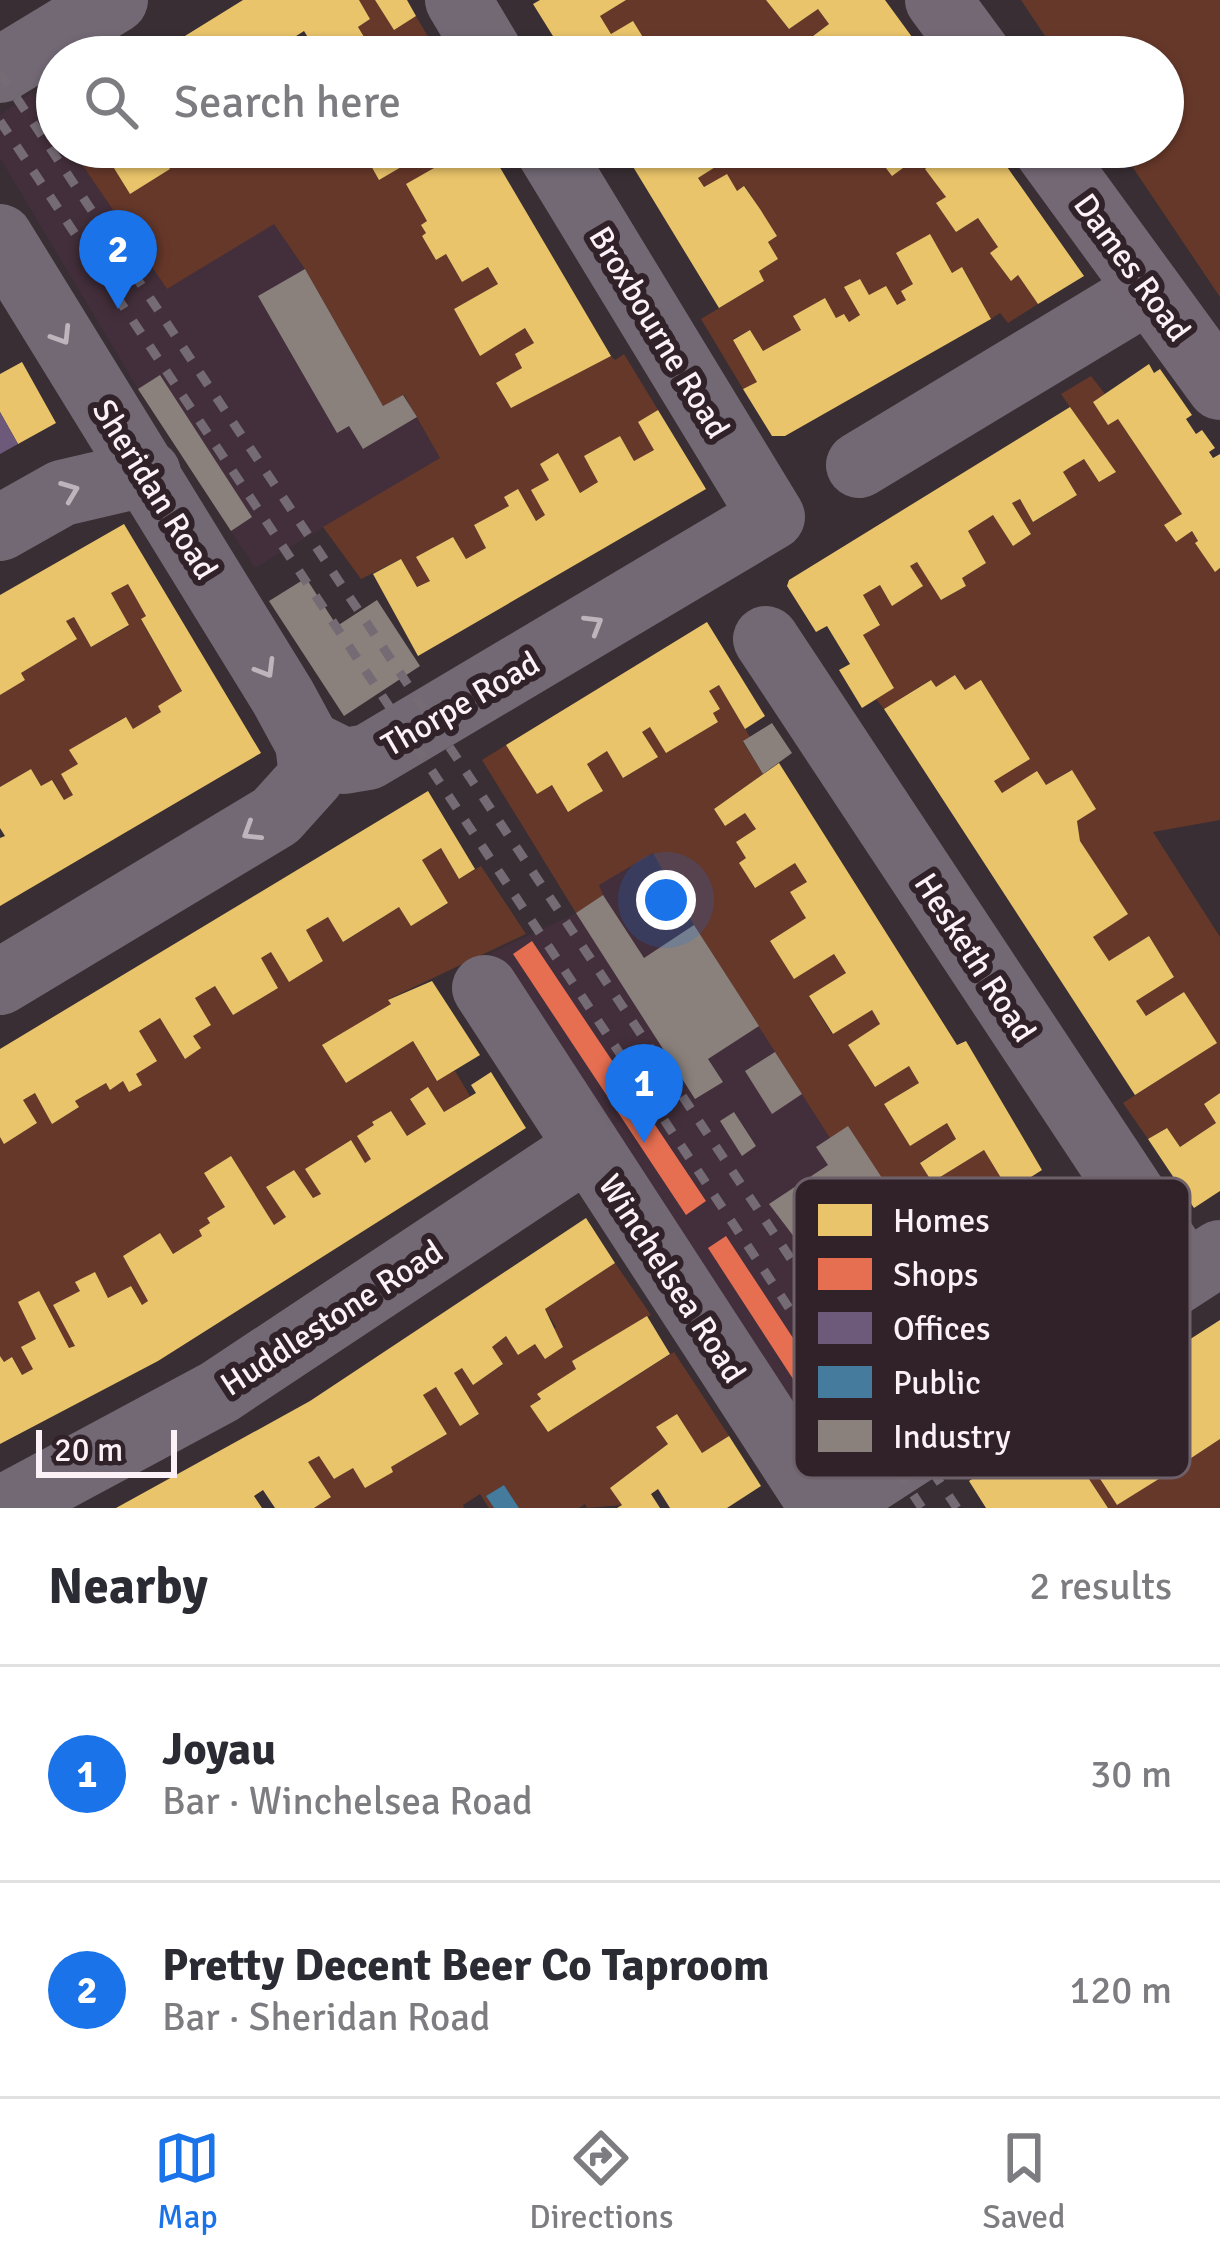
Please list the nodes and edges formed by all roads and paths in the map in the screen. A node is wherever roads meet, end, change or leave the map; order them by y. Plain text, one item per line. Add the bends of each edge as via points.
1 (115, 0) edge
2 (458, 0) edge
3 (938, 0) edge
4 (56, 36) edge
5 (479, 36) edge
6 (965, 36) edge
7 (36, 48) edge
8 (0, 70) edge
9 (560, 168) edge
10 (1060, 168) edge
11 (0, 237) edge
12 (1149, 290) junction
13 (1220, 387) edge
14 (859, 465) dead end
15 (148, 473) junction
16 (772, 517) joint
17 (0, 528) edge
18 (766, 639) dead end
19 (308, 743) junction
20 (0, 982) edge
21 (484, 988) dead end
22 (588, 1147) junction
23 (1143, 1178) edge
24 (794, 1461) edge
25 (805, 1478) edge
26 (871, 1478) edge
27 (3, 1508) edge
28 (825, 1508) edge

1 - 4 street
2 - 5 street
3 - 6 main road
7 - 8 street
9 - 16 street, Broxbourne Road
10 - 12 main road, Dames Road
11 -> 15 street, Sheridan Road
12 - 13 main road, Dames Road
12 - 14 street
17 -> 15 street via 86,484
15 -> 19 street, Sheridan Road
19 -> 16 street, Thorpe Road via 344,761 368,757
18 - 23 street, Hesketh Road
19 -> 20 street via 312,776 277,816
21 - 22 street, Winchelsea Road
22 - 24 street, Winchelsea Road
22 - 27 street, Huddlestone Road via 219,1392
25 - 28 street, Winchelsea Road
26 - 28 street

